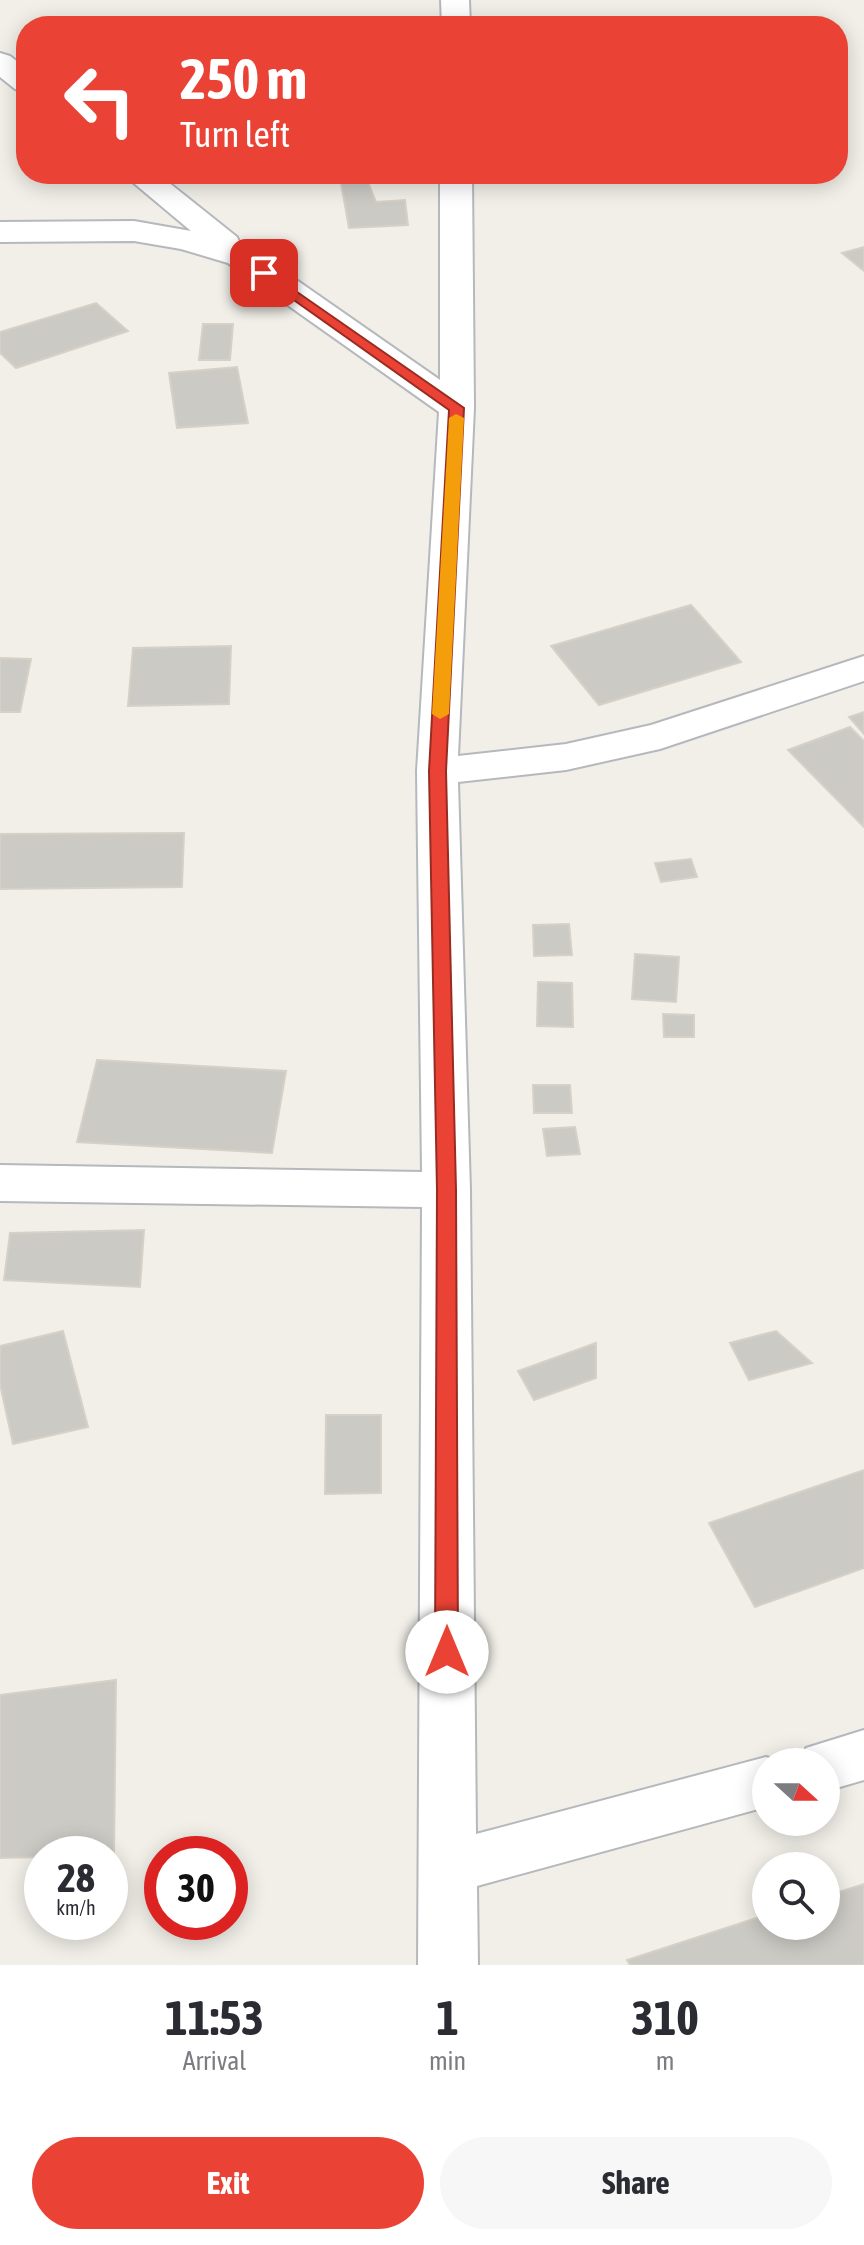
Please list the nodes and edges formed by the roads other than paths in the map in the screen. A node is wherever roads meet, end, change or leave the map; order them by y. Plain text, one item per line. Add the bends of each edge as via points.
1 (0, 62) edge
2 (16, 75) edge
3 (151, 184) edge
4 (456, 184) edge
5 (38, 230) junction
6 (0, 232) edge
7 (0, 250) edge
8 (240, 256) junction
9 (457, 408) junction
10 (864, 668) edge
11 (437, 771) junction
12 (0, 1183) edge
13 (446, 1190) junction
14 (864, 1755) edge
15 (840, 1762) edge
16 (752, 1786) edge
17 (447, 1868) junction
18 (448, 1965) edge

1 - 2 street
3 - 8 street
4 - 9 street
5 - 6 street
5 - 7 street
5 - 8 street via 134,231
8 - 9 street
9 - 11 street
10 - 11 street via 660,736 566,757
11 - 13 street
12 - 13 street
13 - 17 street
14 - 15 street
16 - 17 street
17 - 18 street

